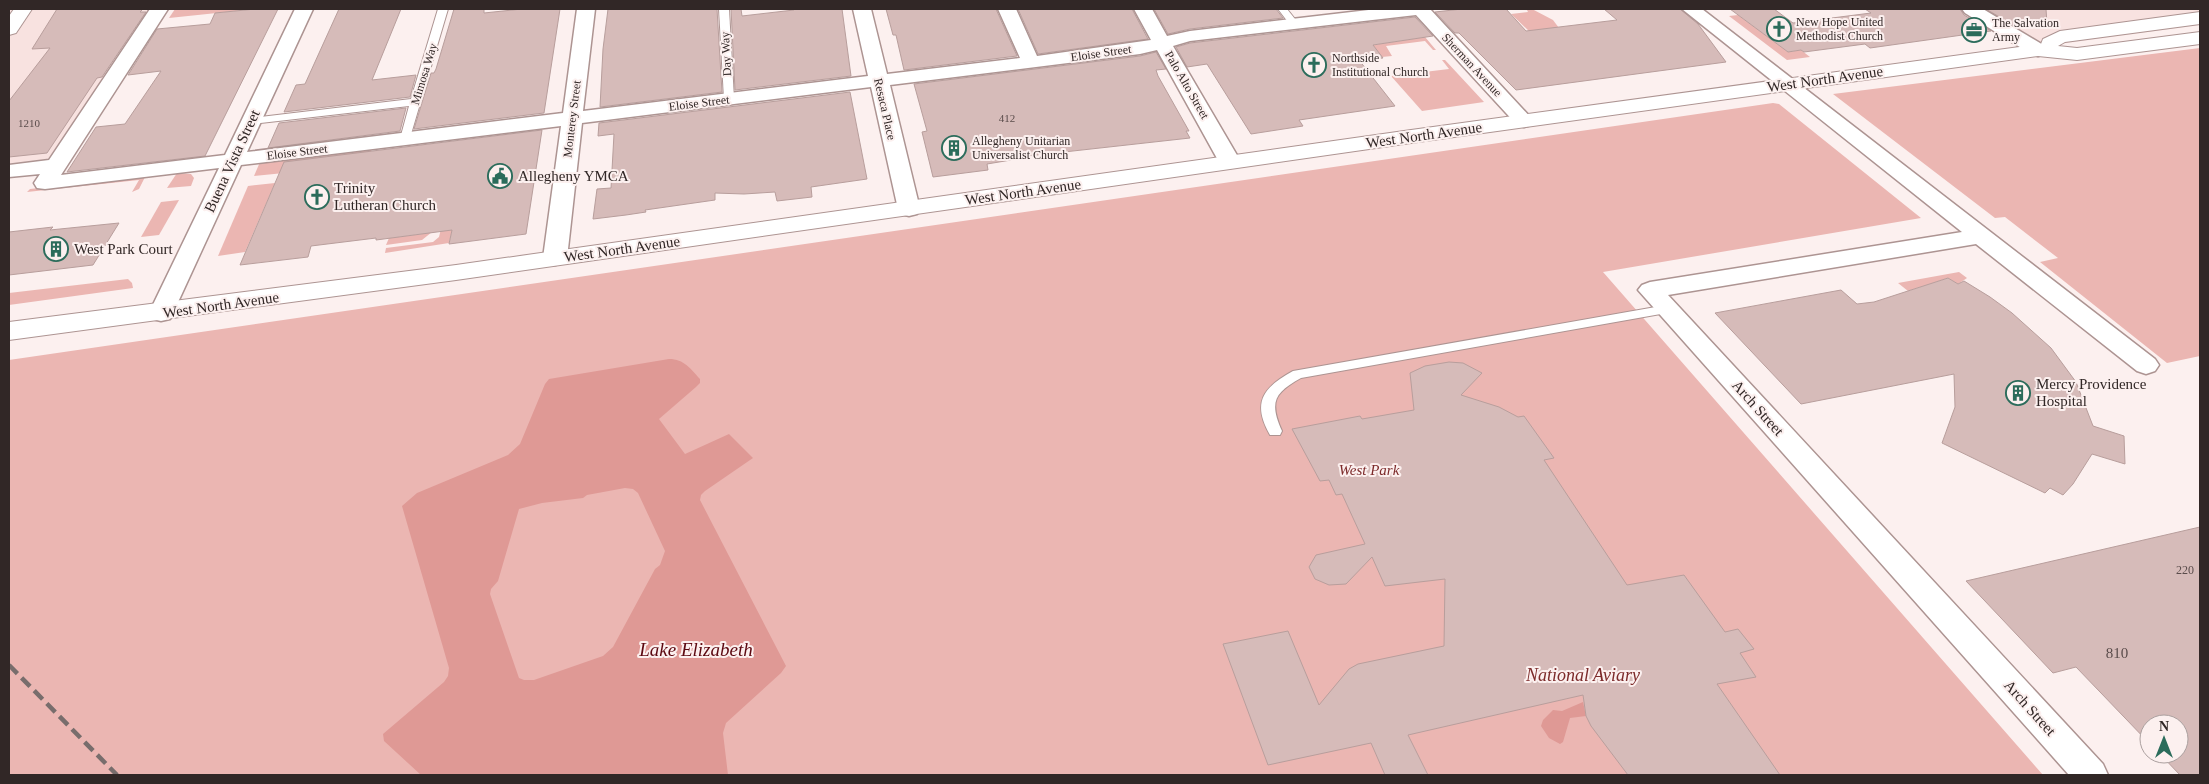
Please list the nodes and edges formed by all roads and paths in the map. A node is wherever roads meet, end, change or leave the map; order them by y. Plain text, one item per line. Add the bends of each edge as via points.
1 (23, 9) edge
2 (160, 9) edge
3 (304, 9) edge
4 (443, 9) edge
5 (586, 9) edge
6 (724, 9) edge
7 (862, 9) edge
8 (1007, 9) edge
9 (1144, 9) edge
10 (1282, 9) edge
11 (1420, 9) edge
12 (1691, 9) edge
13 (1971, 9) edge
14 (2200, 18) edge
15 (1294, 24) junction
16 (9, 28) edge
17 (2200, 38) edge
18 (1163, 43) junction
19 (2038, 50) junction
20 (1030, 62) junction
21 (879, 81) junction
22 (1787, 84) junction
23 (729, 99) junction
24 (416, 102) junction
25 (572, 118) junction
26 (251, 121) junction
27 (1524, 121) junction
28 (405, 139) junction
29 (232, 160) junction
30 (1230, 162) junction
31 (56, 166) junction
32 (9, 171) edge
33 (909, 209) junction
34 (1981, 236) junction
35 (555, 258) junction
36 (1667, 309) junction
37 (161, 313) junction
38 (9, 331) edge
39 (2146, 365) dead end
40 (1274, 430) dead end
41 (2091, 775) edge

1 - 16 main road
2 - 31 street
3 - 26 street, Buena Vista Street
4 - 24 lane, Mimosa Way
5 - 25 street, Monterey Street
6 - 23 lane, Day Way
7 - 21 street, Resaca Place
8 - 20 street
9 - 18 street, Palo Alto Street
10 - 15 lane
11 - 15 street, Eloise Street
11 - 27 street, Sherman Avenue
12 - 22 street
13 - 19 street
14 - 19 main road, West North Avenue via 2060,37
15 - 18 street, Eloise Street via 1190,36
17 - 19 main road, West North Avenue via 2077,54
18 - 20 street, Eloise Street
18 - 30 street, Palo Alto Street
19 - 22 main road, West North Avenue
20 - 21 street, Eloise Street
21 - 23 street, Eloise Street
21 - 33 street, Resaca Place
22 - 27 main road, West North Avenue
22 - 34 street
23 - 25 street, Eloise Street
24 - 26 lane
24 - 28 lane, Mimosa Way
25 - 28 street, Eloise Street
25 - 35 street, Monterey Street
26 - 29 street, Buena Vista Street
27 - 30 main road, West North Avenue
28 - 29 street, Eloise Street
29 - 31 street, Eloise Street via 45,184
29 - 37 street, Buena Vista Street
30 - 33 main road, West North Avenue
31 - 32 street
33 - 35 main road, West North Avenue
34 - 36 street, Arch Street via 1650,290
34 - 39 street
35 - 37 main road, West North Avenue
36 - 40 lane via 1298,374 1271,392 1267,404
36 - 41 street, Arch Street
37 - 38 main road, West North Avenue

